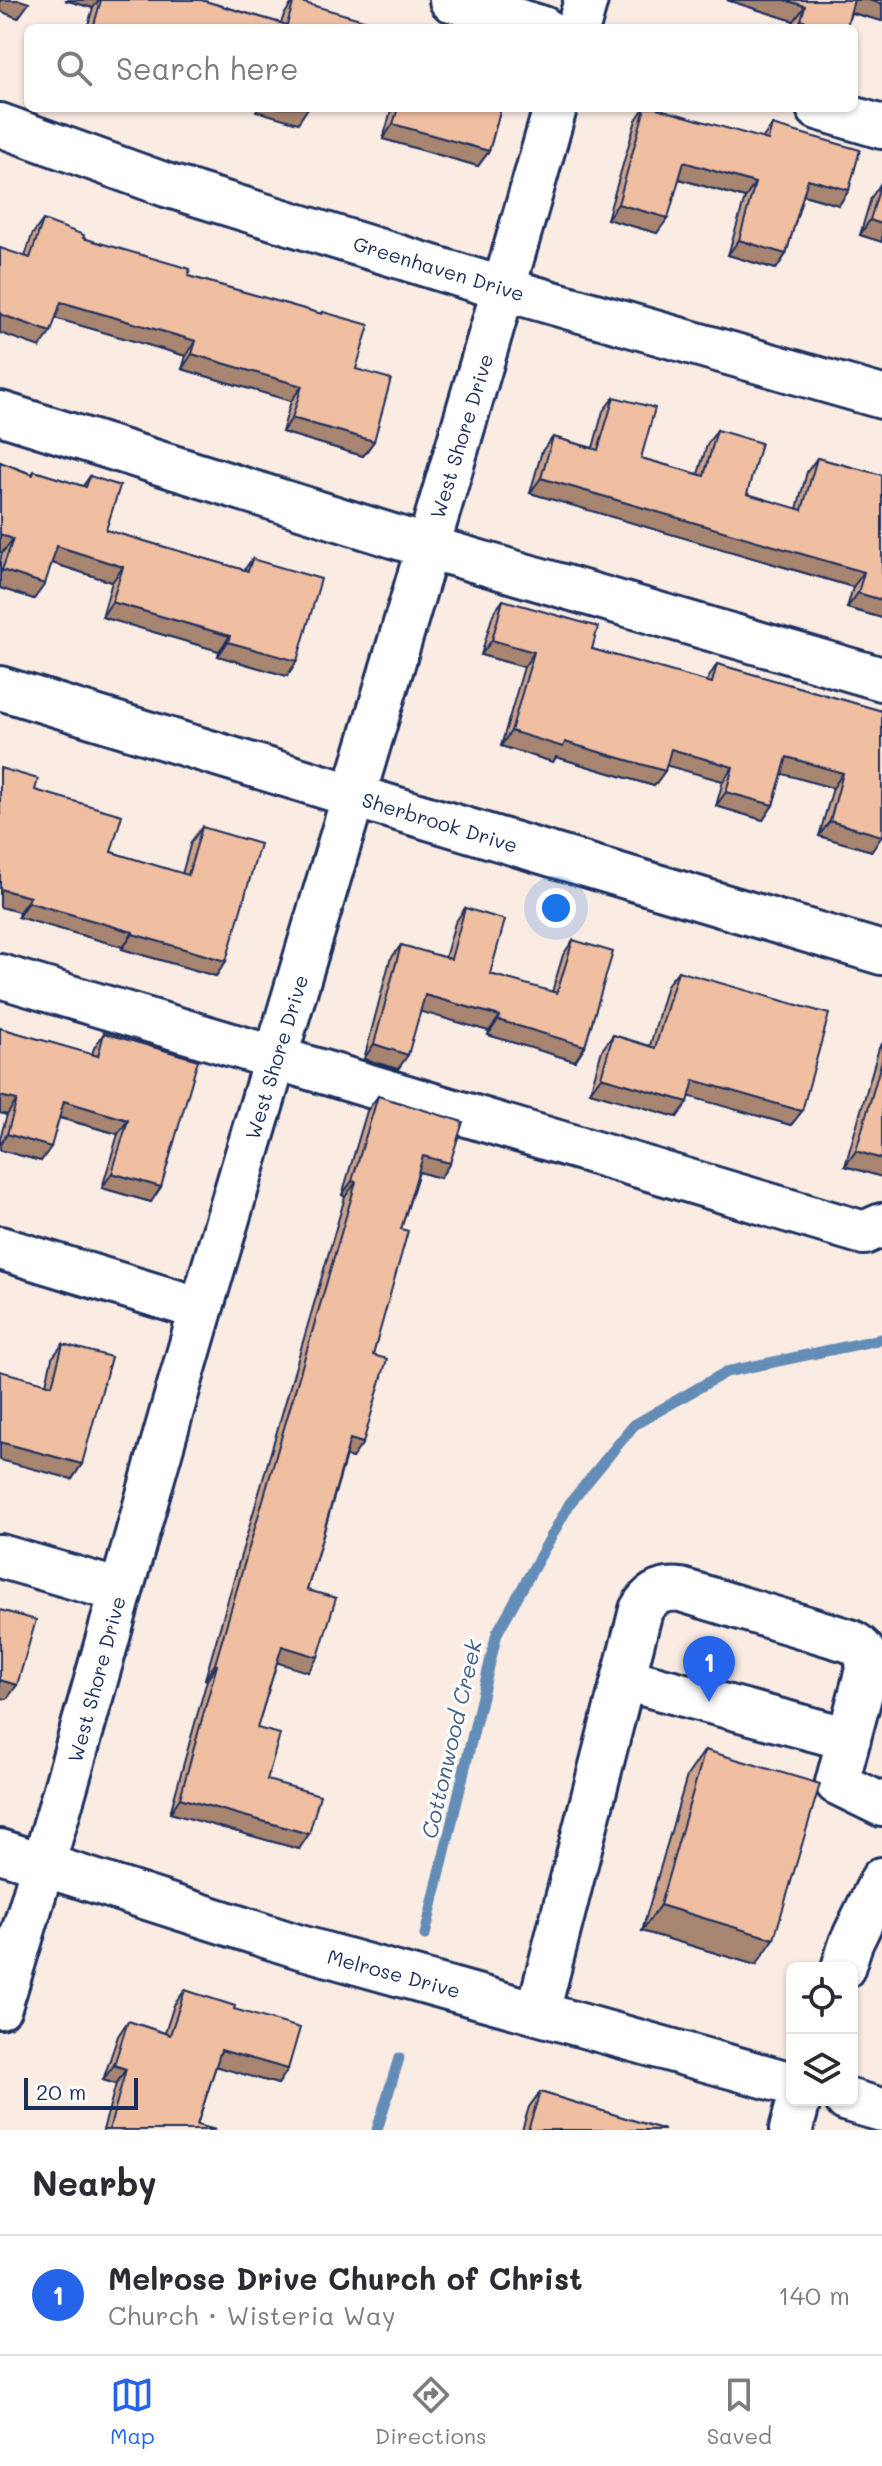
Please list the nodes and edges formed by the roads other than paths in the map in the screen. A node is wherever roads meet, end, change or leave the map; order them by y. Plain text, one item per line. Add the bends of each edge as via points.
1 (451, 0) edge
2 (586, 0) edge
3 (530, 24) edge
4 (579, 24) edge
5 (554, 112) edge
6 (831, 112) edge
7 (0, 125) edge
8 (882, 127) edge
9 (504, 289) junction
10 (882, 397) edge
11 (0, 413) edge
12 (428, 547) junction
13 (882, 679) edge
14 (0, 688) edge
15 (354, 796) junction
16 (882, 953) edge
17 (0, 976) edge
18 (276, 1058) junction
19 (882, 1225) edge
20 (0, 1248) edge
21 (201, 1309) junction
22 (0, 1556) edge
23 (120, 1591) junction
24 (624, 1679) junction
25 (849, 1739) junction
26 (882, 1805) edge
27 (0, 1851) edge
28 (44, 1866) junction
29 (882, 1879) edge
30 (845, 1962) edge
31 (0, 2007) edge
32 (538, 2012) junction
33 (786, 2082) edge
34 (858, 2103) edge
35 (797, 2106) edge
36 (882, 2110) edge
37 (791, 2130) edge

1 - 3 street
2 - 4 street
5 - 9 street, West Shore Drive
6 - 8 street
7 - 9 street, Greenhaven Drive via 166,185
9 - 10 street, Greenhaven Drive
9 - 12 street, West Shore Drive
11 - 12 street
12 - 13 street
12 - 15 street, West Shore Drive
14 - 15 street, Sherbrook Drive
15 - 16 street, Sherbrook Drive
15 - 18 street, West Shore Drive
17 - 18 street
18 - 19 street via 864,1233
18 - 21 street, West Shore Drive
20 - 21 street
21 - 23 street, West Shore Drive
22 - 23 street
23 - 28 street, West Shore Drive
24 - 25 street
24 - 25 street via 647,1600 670,1589 681,1590 860,1646 868,1666
24 - 32 street
25 - 26 street via 837,1783
27 - 28 street, Melrose Drive
28 - 31 street, West Shore Drive
28 - 32 street, Melrose Drive via 300,1947
29 - 30 street
32 - 33 street, Melrose Drive
34 - 36 street
35 - 37 street

